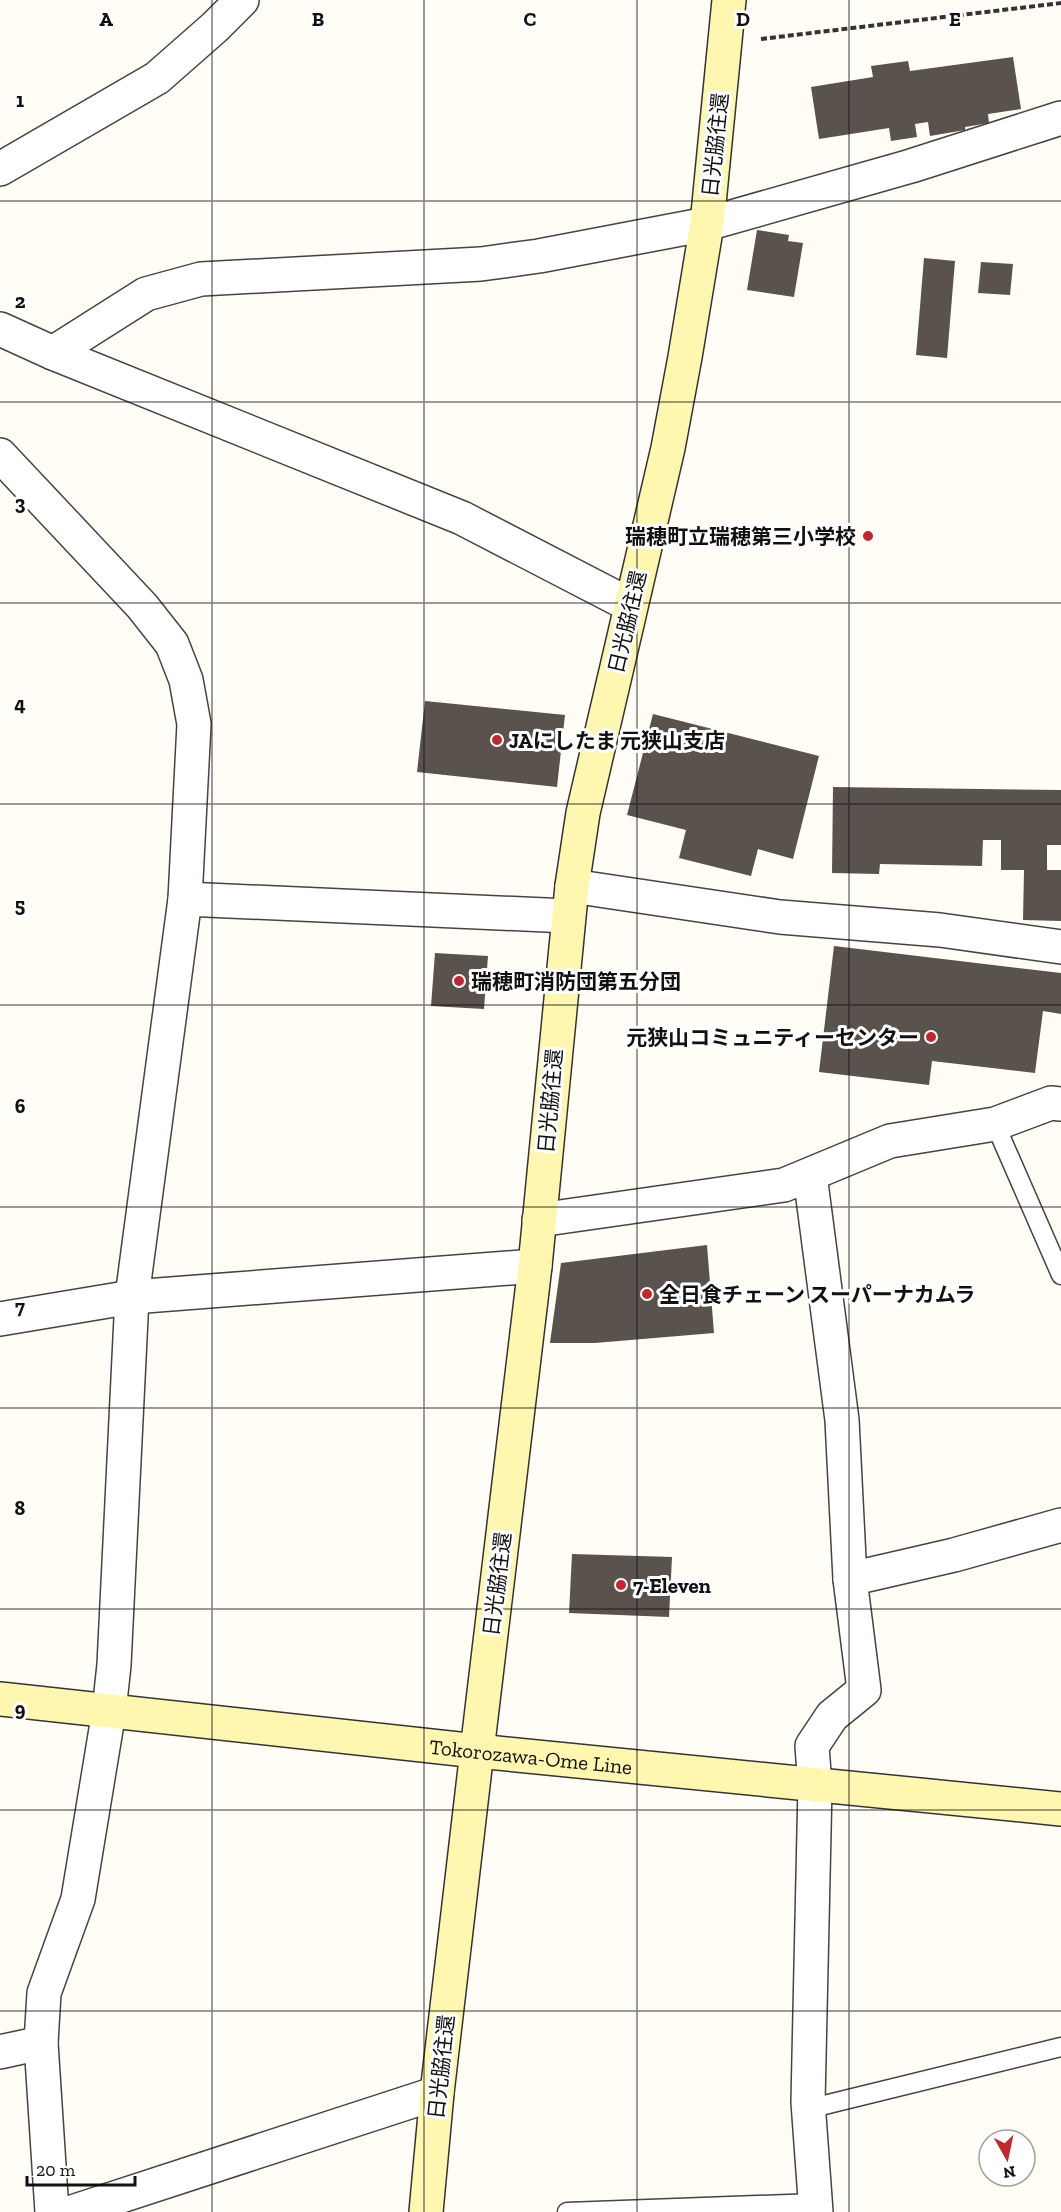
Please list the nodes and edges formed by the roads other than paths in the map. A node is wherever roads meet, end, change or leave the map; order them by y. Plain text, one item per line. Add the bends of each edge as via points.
1 (242, 0) edge
2 (729, 0) edge
3 (1061, 118) edge
4 (0, 169) edge
5 (706, 224) junction
6 (0, 329) edge
7 (53, 353) junction
8 (0, 455) edge
9 (630, 605) junction
10 (184, 899) junction
11 (570, 901) junction
12 (1061, 946) edge
13 (1061, 1104) edge
14 (995, 1124) junction
15 (810, 1174) junction
16 (539, 1220) junction
17 (535, 1266) junction
18 (1061, 1275) edge
19 (132, 1297) junction
20 (0, 1318) edge
21 (1061, 1525) edge
22 (850, 1579) junction
23 (0, 1699) edge
24 (109, 1711) junction
25 (477, 1751) junction
26 (815, 1786) junction
27 (1061, 1809) edge
28 (41, 2043) junction
29 (1061, 2046) edge
30 (0, 2052) edge
31 (437, 2093) junction
32 (808, 2109) junction
33 (815, 2207) edge
34 (52, 2212) edge
35 (72, 2212) edge
36 (426, 2212) edge
37 (567, 2212) edge

1 - 4 street via 157,78
2 - 5 main road, 日光脇往還
3 - 5 street via 911,166
5 - 7 street via 482,264 201,279 146,294
5 - 9 main road, 日光脇往還 via 668,448
6 - 7 street
7 - 9 street via 462,518
8 - 10 street via 142,606 172,644 186,680 194,724
9 - 11 main road, 日光脇往還 via 583,813
10 - 11 street
10 - 19 street
11 - 12 street via 940,930
11 - 16 main road, 日光脇往還
13 - 14 street via 1051,1103
14 - 15 street via 891,1141
14 - 18 lane
15 - 16 street via 784,1185
15 - 22 street via 842,1420
16 - 17 main road, 日光脇往還
17 - 19 street
17 - 25 main road, 日光脇往還
19 - 20 street
19 - 24 street
21 - 22 street
22 - 26 street via 864,1690 832,1716 812,1746
23 - 24 main road, Tokorozawa-Ome Line
24 - 25 main road, Tokorozawa-Ome Line
24 - 28 street via 78,1899 44,1993
25 - 26 main road, Tokorozawa-Ome Line
25 - 31 main road, 日光脇往還
26 - 27 main road, Tokorozawa-Ome Line
26 - 32 street
28 - 30 street
28 - 34 street
29 - 32 lane
31 - 35 street
31 - 36 main road, 日光脇往還
32 - 33 street
33 - 37 lane

